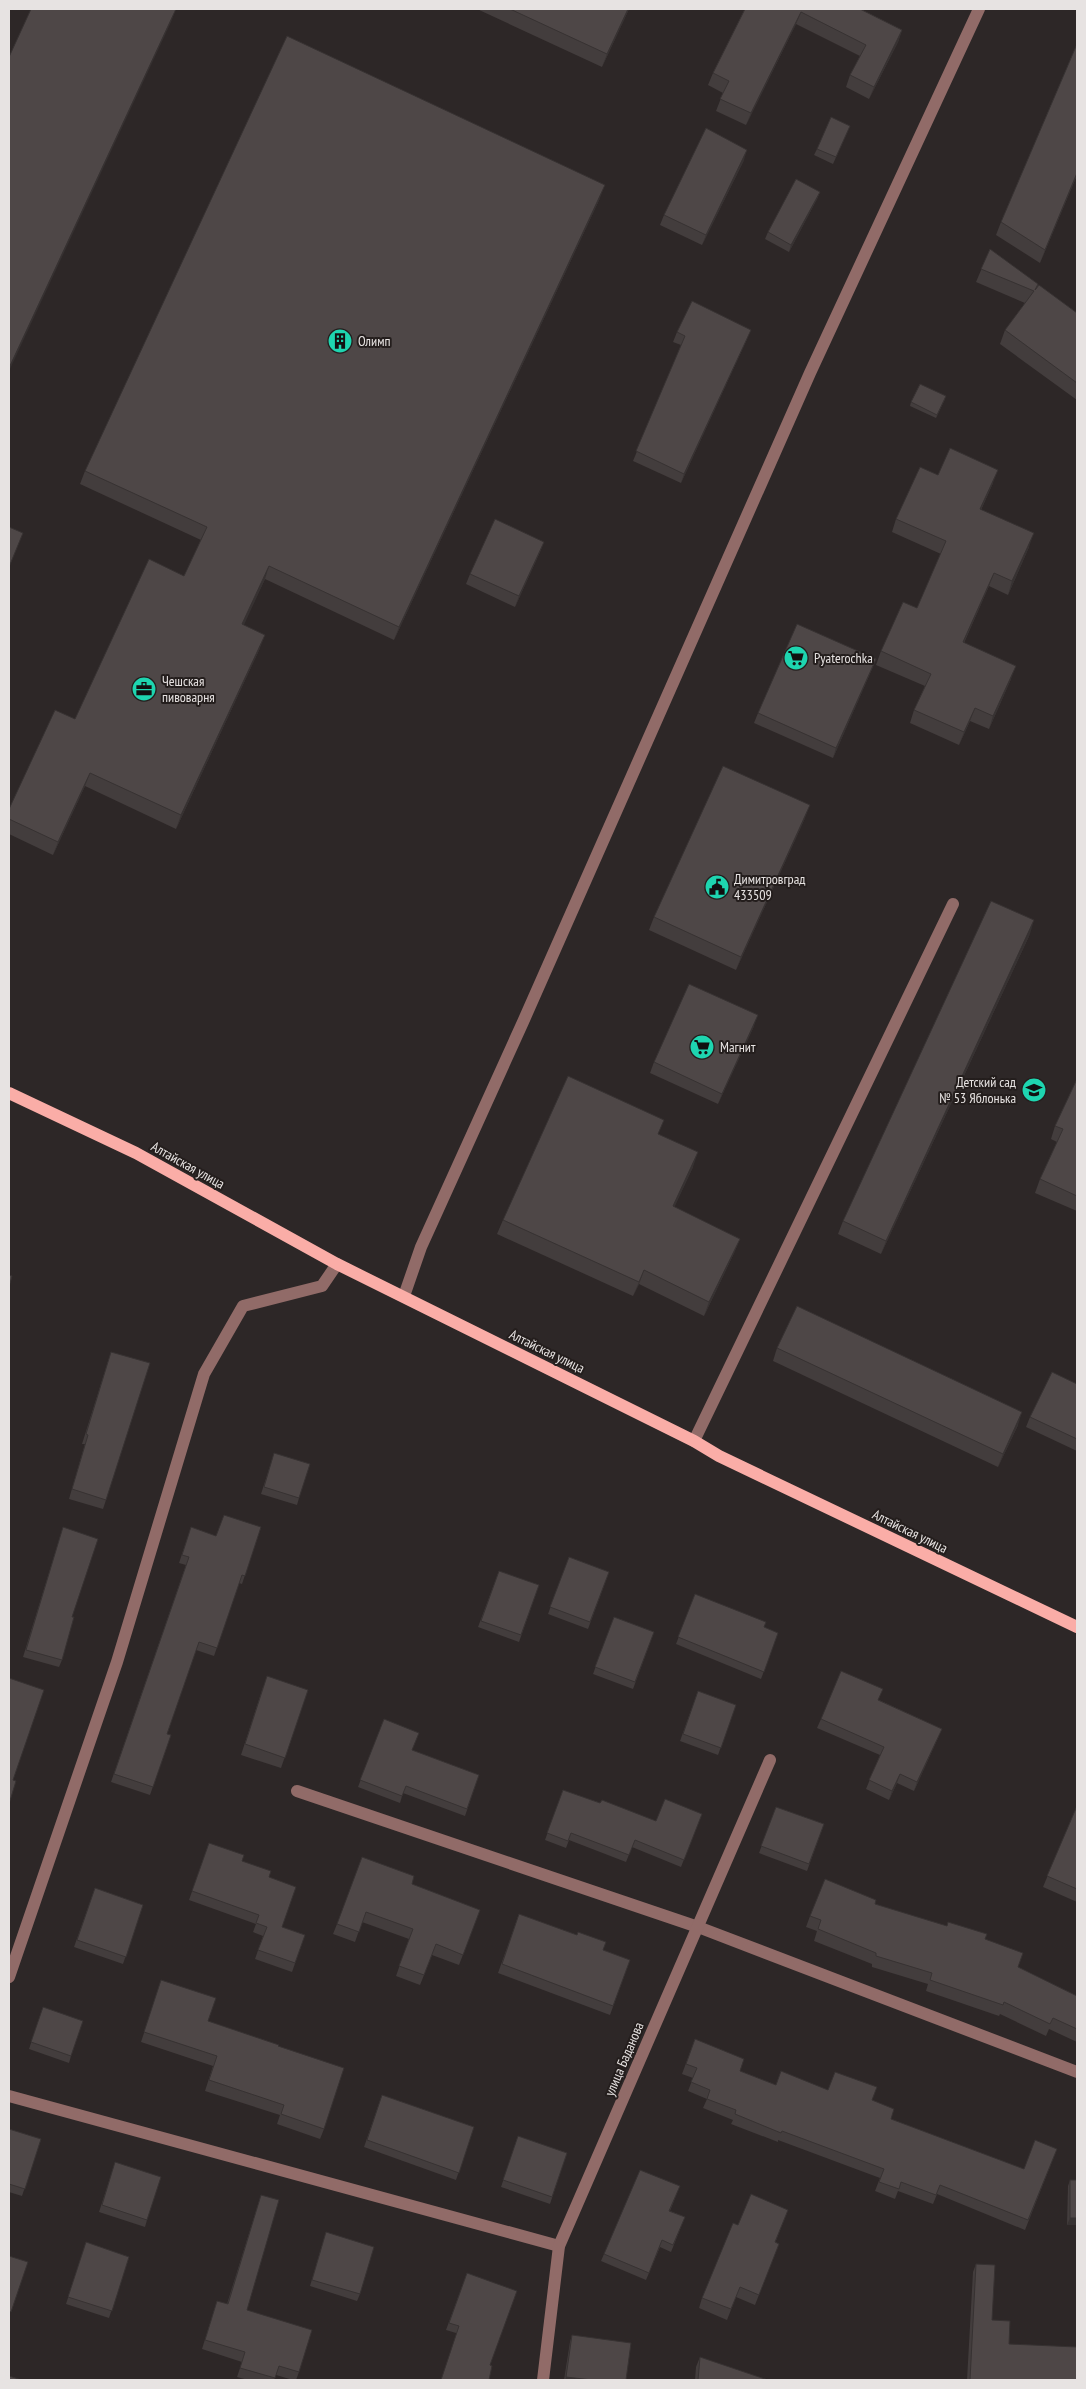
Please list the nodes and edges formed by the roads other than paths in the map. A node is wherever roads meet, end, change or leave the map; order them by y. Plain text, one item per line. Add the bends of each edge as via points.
1 (979, 9) edge
2 (953, 904) dead end
3 (9, 1093) edge
4 (337, 1264) junction
5 (404, 1296) junction
6 (694, 1441) junction
7 (1077, 1627) edge
8 (770, 1760) dead end
9 (297, 1791) dead end
10 (698, 1927) junction
11 (9, 1977) edge
12 (1077, 2072) edge
13 (9, 2096) edge
14 (559, 2246) junction
15 (543, 2380) edge

1 - 5 street via 810,374 421,1247
2 - 6 street
3 - 4 main road, Алтайская улица via 136,1153
4 - 5 main road, Алтайская улица
4 - 11 street via 322,1286 243,1306 204,1374 117,1662
5 - 6 main road, Алтайская улица
6 - 7 main road, Алтайская улица via 719,1456
8 - 10 street, улица Баданова
9 - 10 street
10 - 12 street
10 - 14 street, улица Баданова
13 - 14 street
14 - 15 street, улица Баданова

